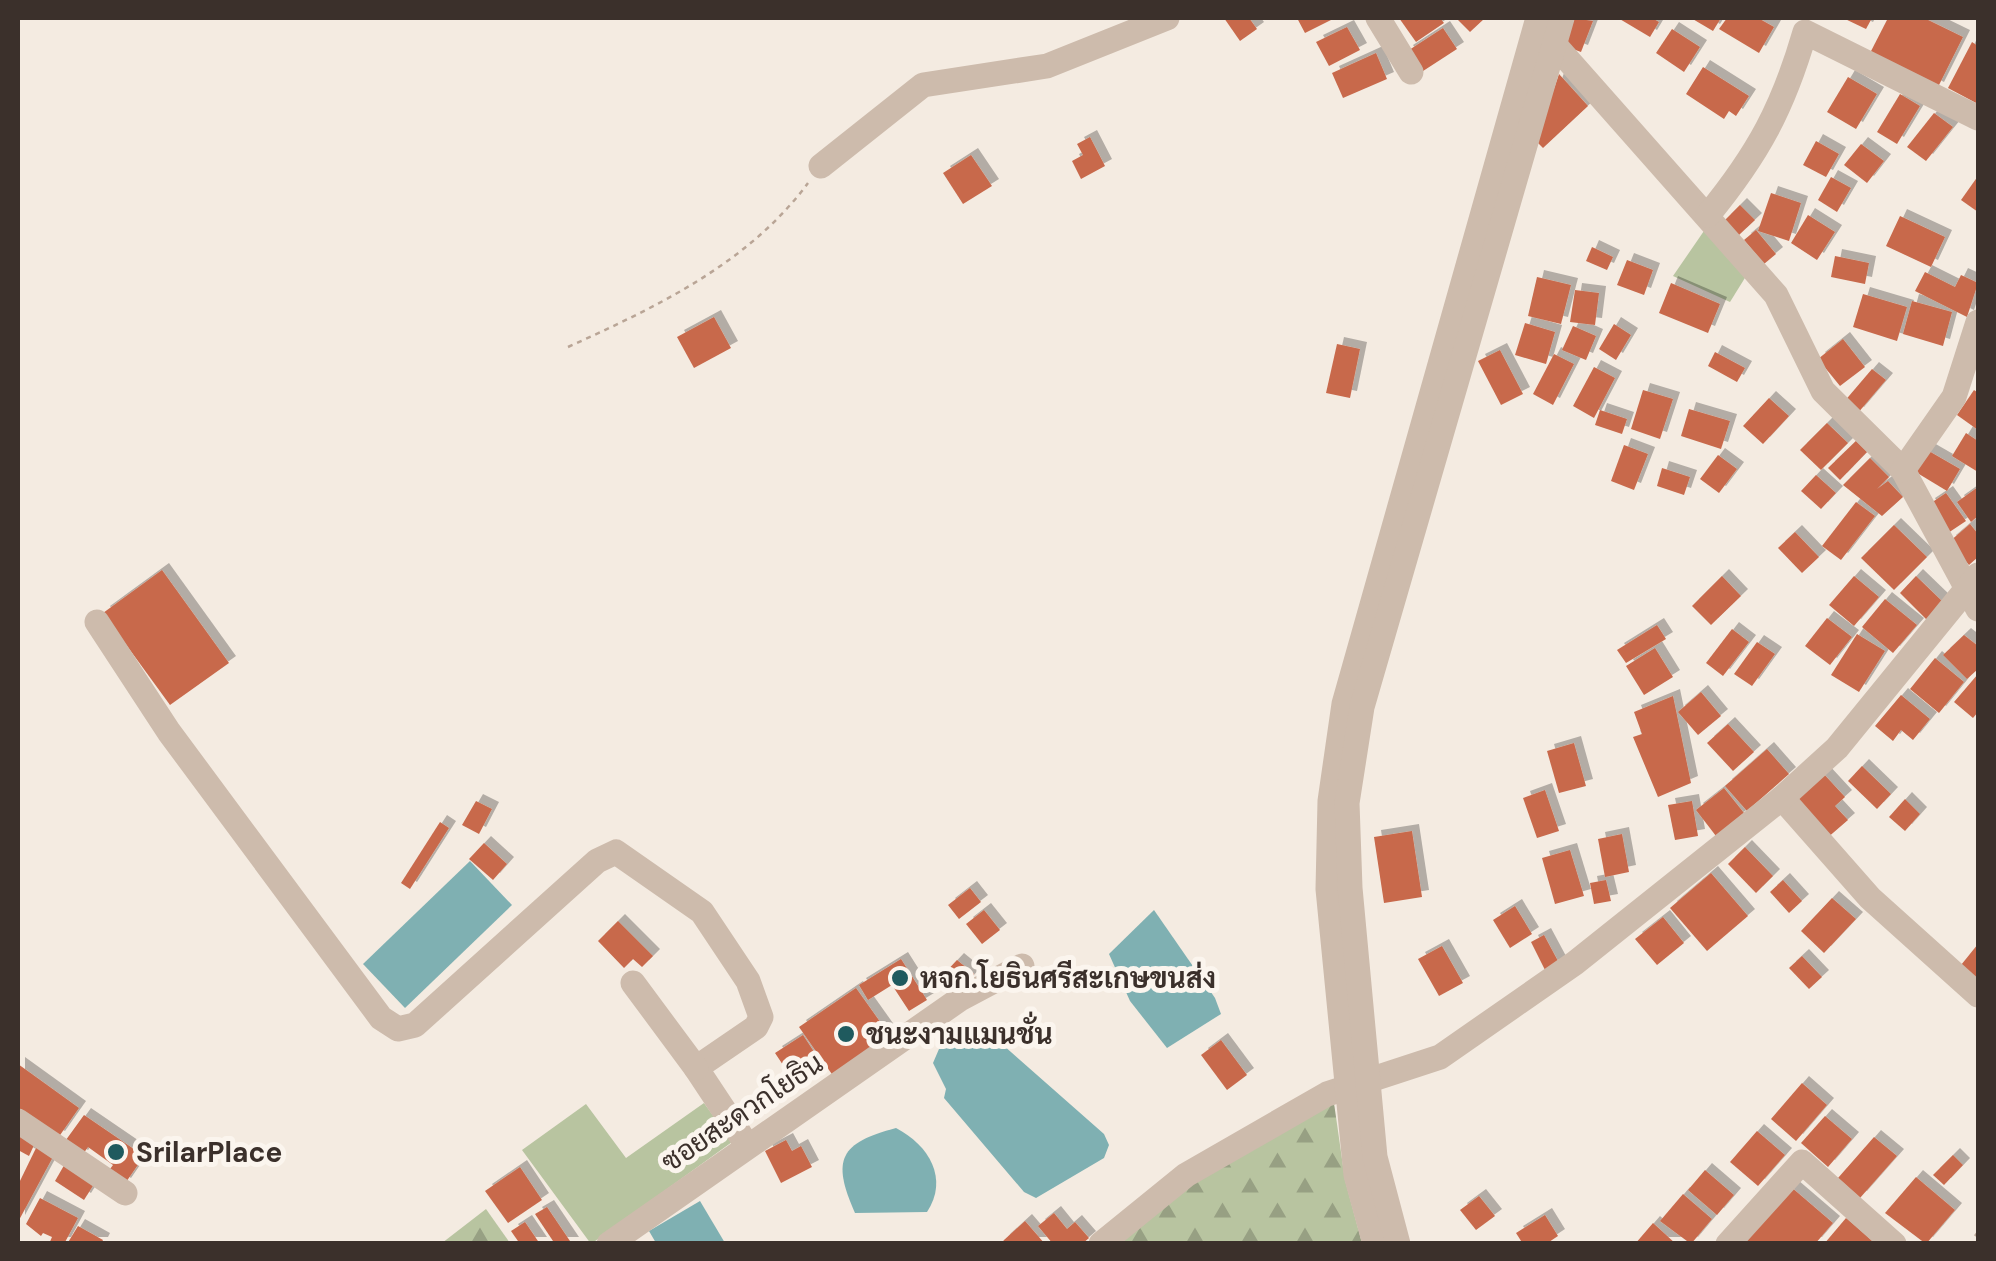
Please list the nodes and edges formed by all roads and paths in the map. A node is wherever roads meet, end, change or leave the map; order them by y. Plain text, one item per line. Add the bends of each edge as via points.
1 (1167, 18) edge
2 (1378, 18) edge
3 (1807, 25) edge
4 (1545, 27) edge
5 (1411, 72) dead end
6 (1978, 118) edge
7 (821, 166) joint
8 (1708, 215) junction
9 (1978, 322) edge
10 (568, 348) dead end
11 (1903, 470) junction
12 (1974, 591) edge
13 (97, 622) dead end
14 (1782, 798) junction
15 (1022, 966) dead end
16 (633, 983) dead end
17 (1978, 996) edge
18 (696, 1068) junction
19 (1355, 1084) junction
20 (18, 1122) edge
21 (747, 1145) junction
22 (125, 1192) dead end
23 (609, 1244) edge
24 (1101, 1244) edge
25 (1375, 1244) edge
26 (1398, 1244) edge
27 (1728, 1244) edge
28 (1894, 1244) edge

1 - 7 street via 1047,66 923,85
2 - 5 street
3 - 6 street
3 - 8 street via 1787,95 1746,169
4 - 8 street
4 - 19 street via 1362,707 1347,803
7 - 10 path via 796,200 724,266
8 - 11 street via 1776,294 1822,391
9 - 11 street via 1954,397
11 - 12 street
12 - 14 street via 1837,748
13 - 18 street via 169,732 381,1018 398,1029 415,1025 597,861 616,852 702,912 748,981 761,1017 756,1027
14 - 17 street via 1870,898
14 - 19 street via 1476,1036 1440,1057
15 - 21 street, ซอยสะดวกโยธิน via 960,999
16 - 18 street
18 - 21 street
19 - 24 street via 1186,1175
19 - 25 street via 1356,1175
19 - 26 street
20 - 22 street
21 - 23 street, ซอยสะดวกโยธิน
27 - 28 street via 1802,1162

